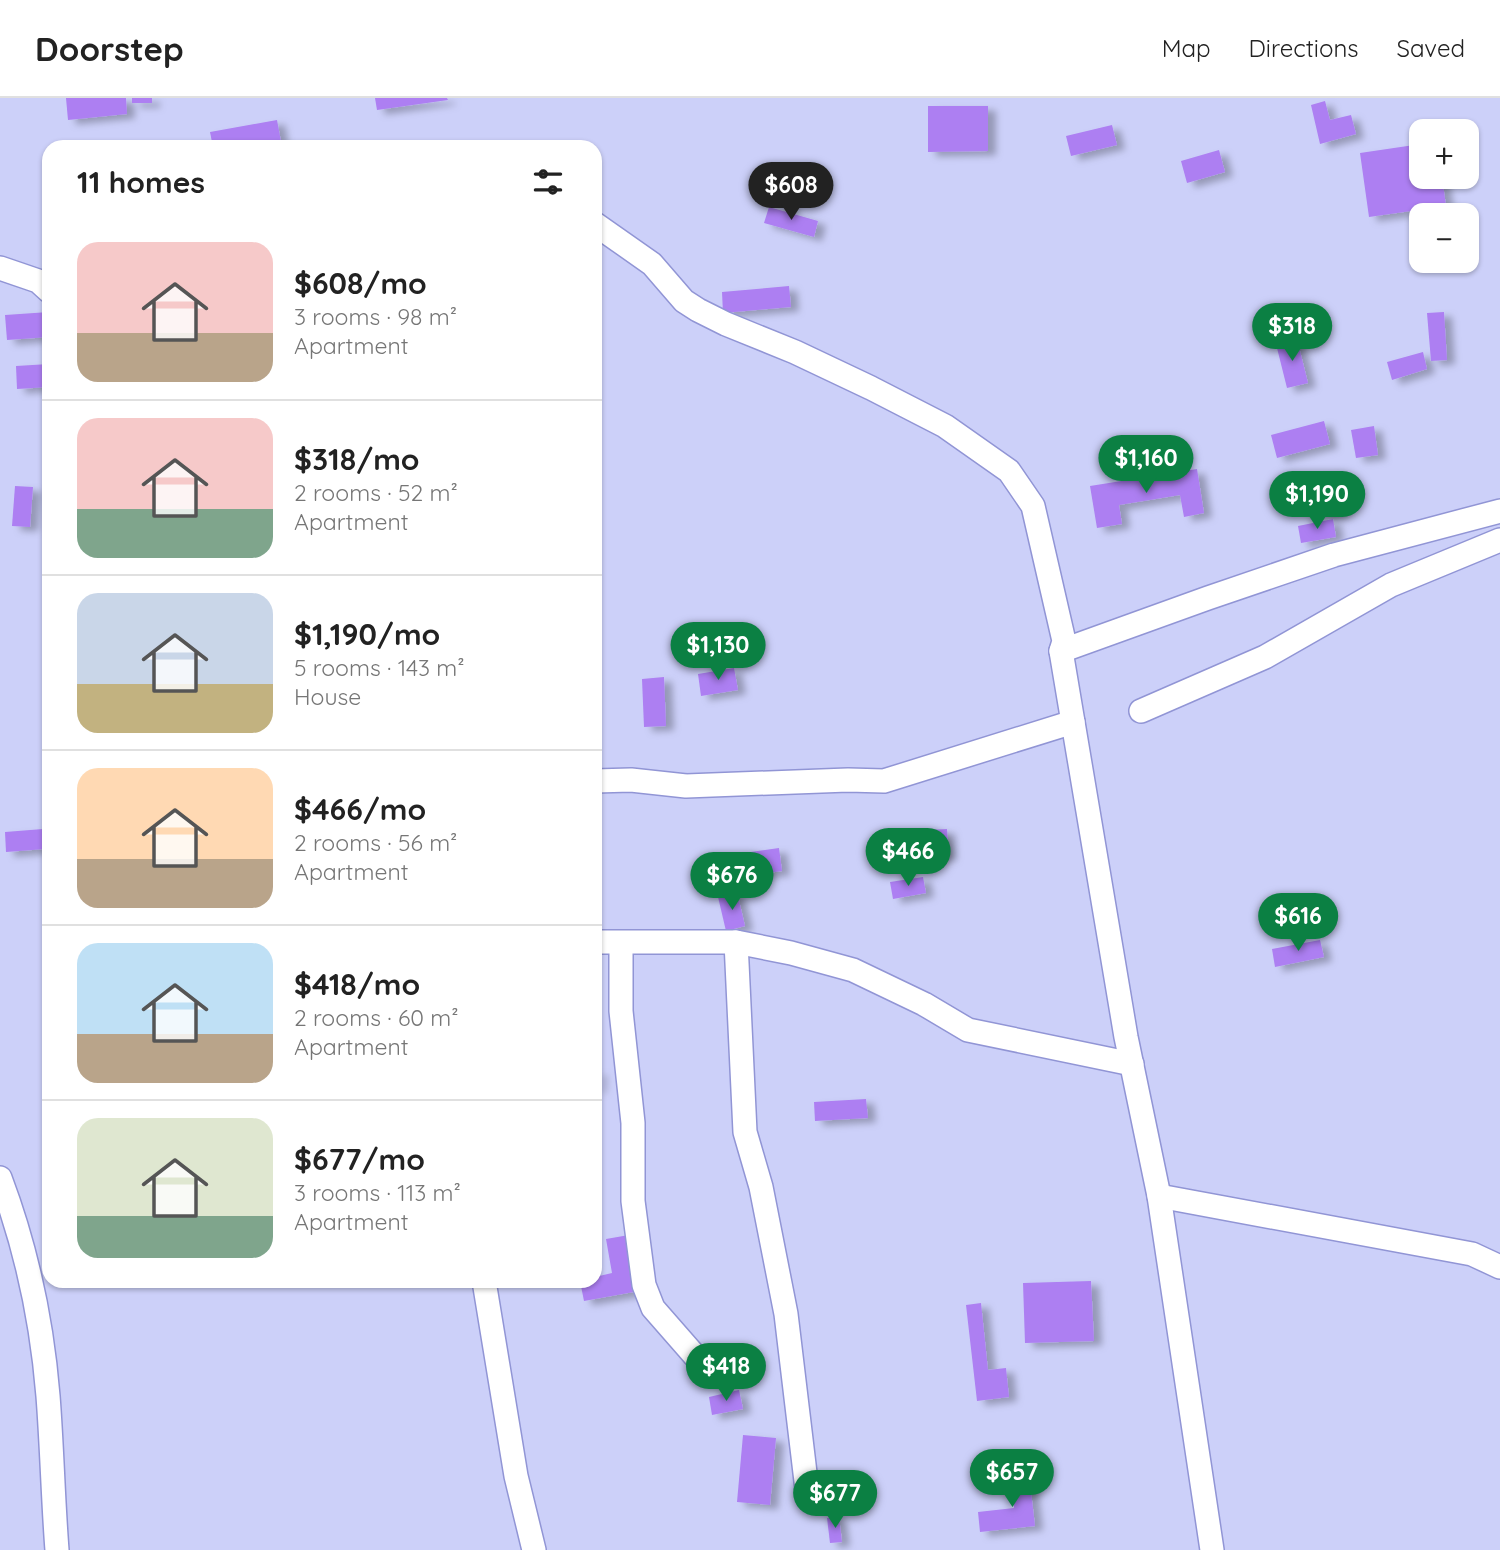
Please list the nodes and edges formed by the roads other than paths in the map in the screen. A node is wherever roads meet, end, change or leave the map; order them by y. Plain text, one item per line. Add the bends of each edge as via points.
1 (602, 229) edge
2 (0, 268) edge
3 (42, 285) edge
4 (1500, 512) edge
5 (1500, 540) edge
6 (1061, 651) junction
7 (1141, 711) dead end
8 (1073, 722) junction
9 (602, 781) edge
10 (736, 942) junction
11 (602, 943) edge
12 (621, 944) junction
13 (1132, 1064) junction
14 (0, 1178) edge
15 (1159, 1196) junction
16 (1500, 1267) edge
17 (485, 1288) edge
18 (695, 1356) dead end
19 (808, 1498) dead end
20 (57, 1550) edge
21 (534, 1550) edge
22 (1212, 1550) edge

1 - 6 street via 652,264 684,301 698,310 884,394 945,426 1009,471 1033,506 1064,641
2 - 3 street
4 - 6 street via 1334,555
5 - 7 street via 1391,585 1265,657
6 - 8 street
8 - 9 street via 884,781 686,786
8 - 13 street
10 - 12 street
10 - 13 street via 853,970 968,1030
10 - 19 street via 745,1132 761,1187 786,1314
11 - 12 street
12 - 18 street via 621,1011 633,1123 633,1201 644,1285 653,1308
13 - 15 street
14 - 20 street via 18,1224 36,1309 48,1394
15 - 16 street via 1472,1254
15 - 22 street
17 - 21 street via 516,1476

